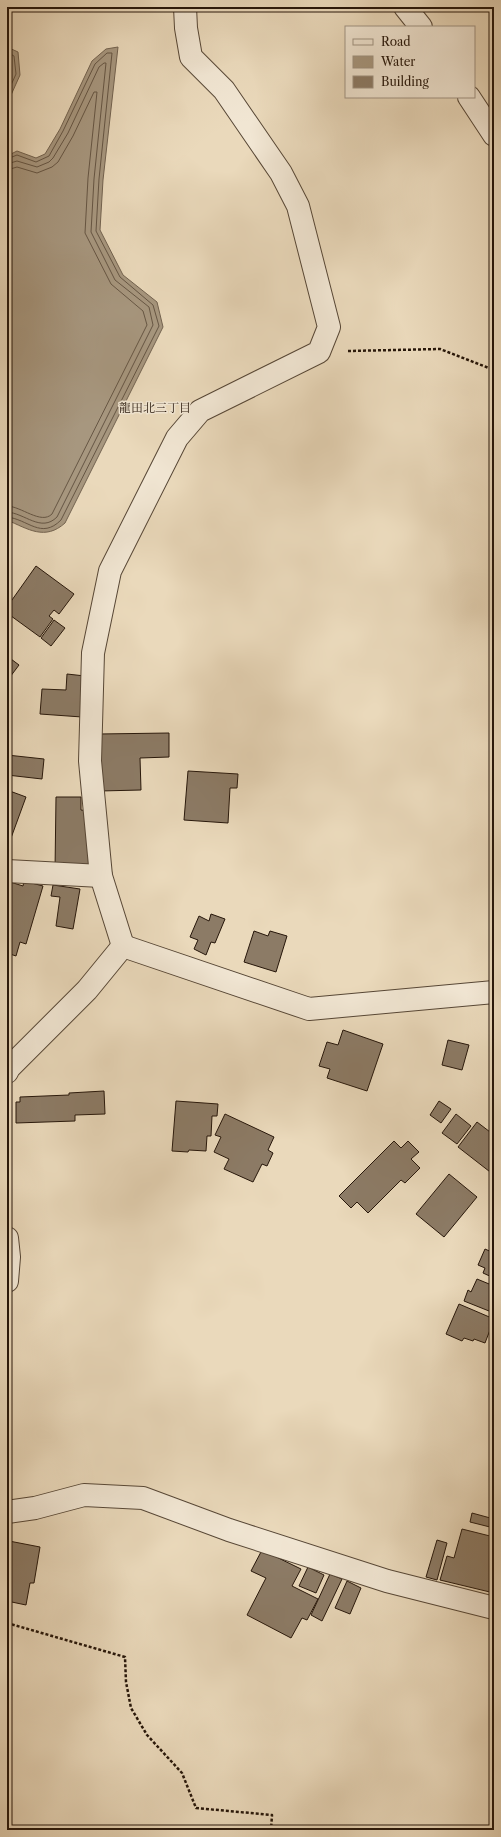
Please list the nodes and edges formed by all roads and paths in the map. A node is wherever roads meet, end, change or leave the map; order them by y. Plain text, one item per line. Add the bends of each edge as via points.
1 (184, 7) edge
2 (405, 7) edge
3 (420, 26) edge
4 (470, 98) edge
5 (494, 135) edge
6 (319, 352) junction
7 (494, 370) edge
8 (7, 870) edge
9 (101, 876) junction
10 (123, 946) junction
11 (494, 992) edge
12 (7, 1072) edge
13 (7, 1238) edge
14 (7, 1281) edge
15 (7, 1512) edge
16 (494, 1608) edge
17 (7, 1623) edge
18 (271, 1830) edge

1 - 6 street via 191,57 224,90 281,174 298,206 329,327
2 - 3 street
4 - 5 street
6 - 7 path via 440,349
6 - 9 street via 200,411 178,438 110,571 93,653 92,676 90,761
8 - 9 street
9 - 10 street
10 - 11 street via 309,1010
10 - 12 street via 87,990
13 - 14 street
15 - 16 street via 35,1508 84,1495 143,1498 229,1530 387,1581
17 - 18 path via 125,1657 131,1708 146,1735 182,1772 196,1808 272,1815

